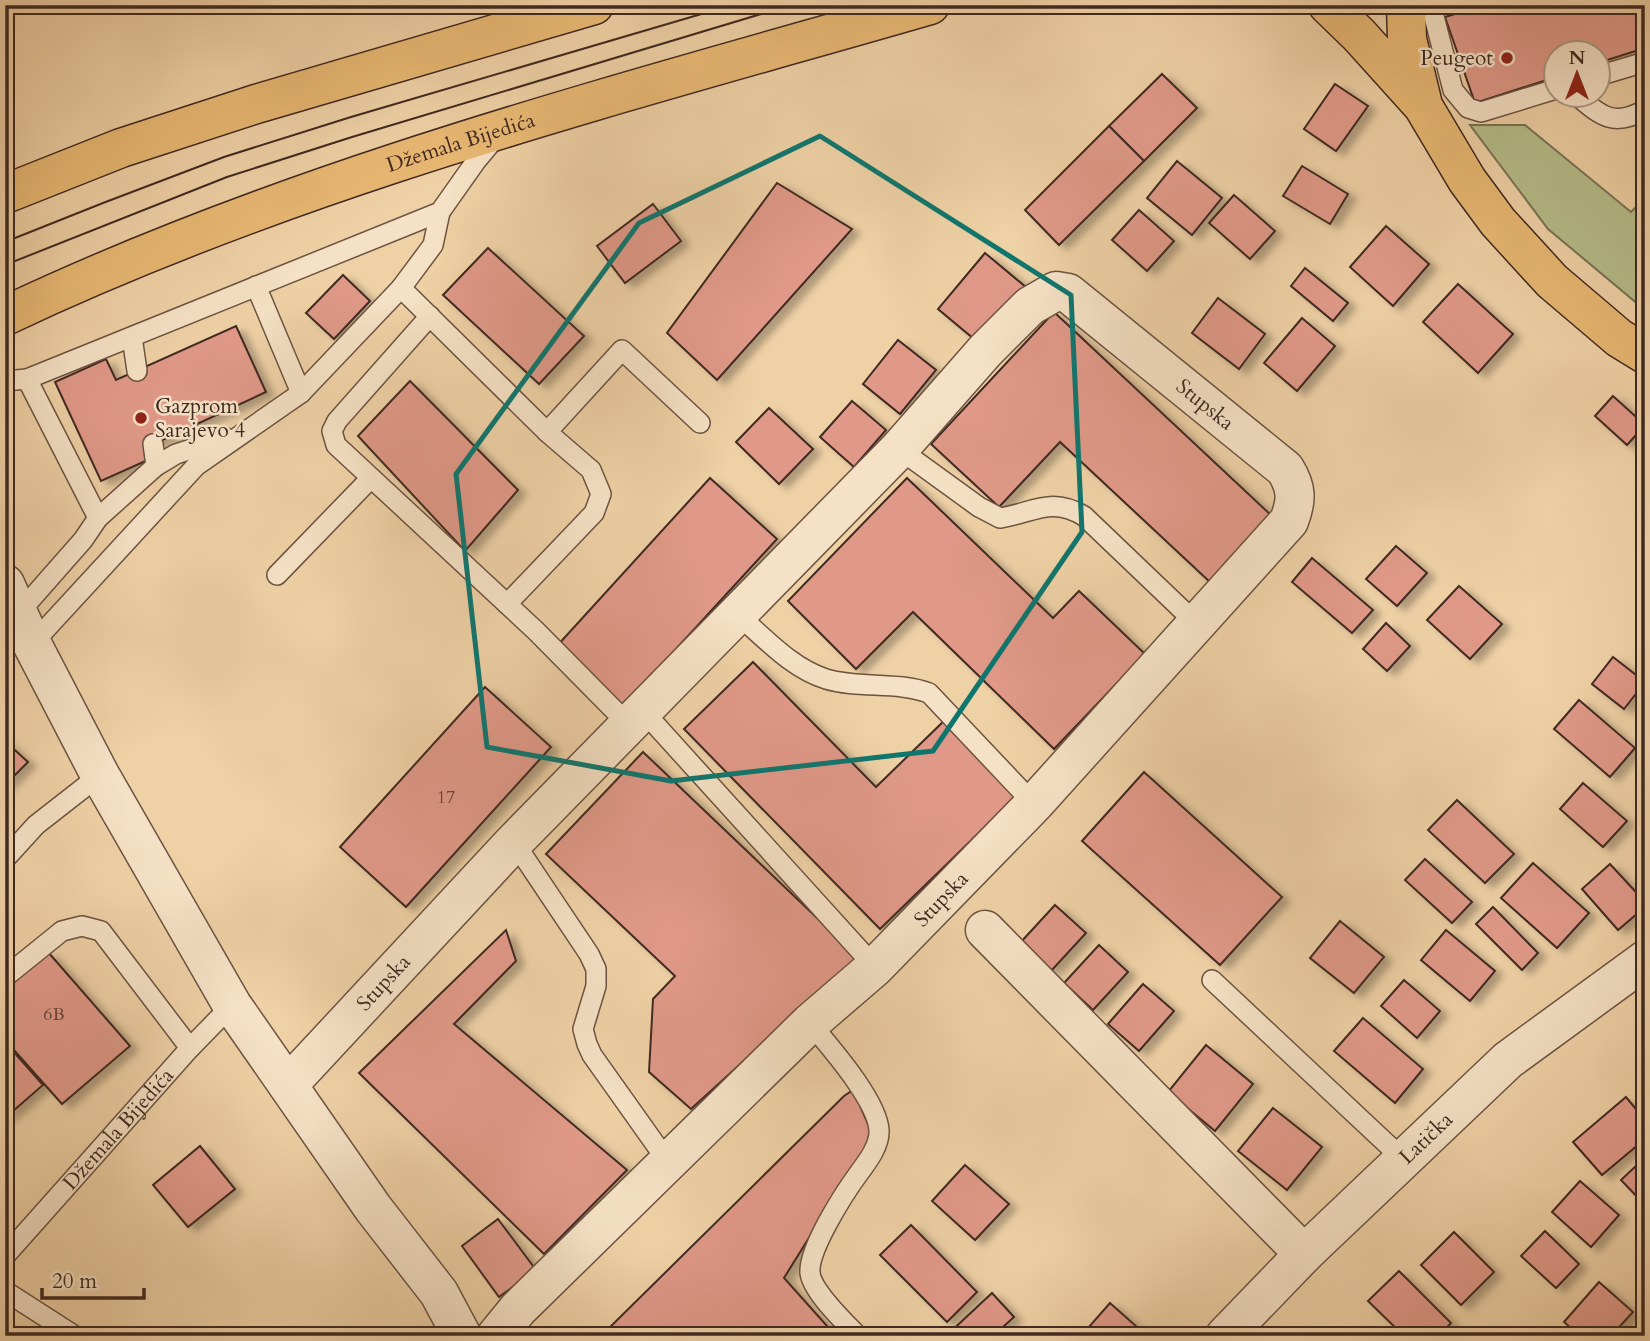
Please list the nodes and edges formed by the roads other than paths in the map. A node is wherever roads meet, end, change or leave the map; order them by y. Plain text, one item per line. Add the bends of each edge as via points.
1 (594, 5) edge
2 (930, 5) edge
3 (1328, 5) edge
4 (1406, 5) edge
5 (1431, 5) edge
6 (1645, 62) edge
7 (1612, 72) edge
8 (1542, 93) edge
9 (1423, 106) junction
10 (1592, 108) edge
11 (1645, 110) edge
12 (503, 129) junction
13 (5, 194) edge
14 (440, 212) junction
15 (256, 286) junction
16 (401, 288) junction
17 (5, 316) edge
18 (430, 316) junction
19 (132, 337) junction
20 (1645, 354) edge
21 (137, 372) dead end
22 (27, 379) junction
23 (5, 382) edge
24 (301, 393) junction
25 (700, 423) dead end
26 (245, 432) junction
27 (547, 432) junction
28 (153, 444) dead end
29 (899, 449) junction
30 (156, 466) junction
31 (371, 478) junction
32 (98, 519) junction
33 (277, 575) dead end
34 (507, 604) junction
35 (15, 614) edge
36 (738, 615) junction
37 (1196, 623) junction
38 (636, 718) junction
39 (100, 775) junction
40 (1034, 804) junction
41 (514, 842) junction
42 (5, 859) edge
43 (985, 930) dead end
44 (1645, 960) edge
45 (875, 967) junction
46 (5, 977) edge
47 (1212, 980) dead end
48 (232, 1004) junction
49 (810, 1023) junction
50 (190, 1048) junction
51 (288, 1085) junction
52 (1403, 1159) junction
53 (668, 1162) junction
54 (1304, 1254) junction
55 (5, 1256) edge
56 (5, 1291) edge
57 (75, 1336) edge
58 (462, 1336) edge
59 (496, 1336) edge
60 (858, 1336) edge
61 (1225, 1336) edge

1 - 13 main road via 256,104 121,148
2 - 12 main road, Džemala Bijedića
3 - 9 main road
4 - 9 main road via 1407,39
5 - 8 lane via 1453,90 1468,108 1481,112
6 - 7 lane
9 - 20 main road via 1498,222 1552,281
10 - 11 lane via 1618,120
12 - 14 lane
12 - 17 main road, Džemala Bijedića via 219,225
14 - 15 lane
14 - 16 lane via 433,245
15 - 19 lane
15 - 24 lane
16 - 18 lane
16 - 24 lane
18 - 27 lane
18 - 31 lane via 332,431 336,445
19 - 21 lane
19 - 22 lane
22 - 23 lane
22 - 32 lane
24 - 26 lane
25 - 27 lane via 622,349
26 - 30 lane via 176,454
26 - 35 lane via 196,466
27 - 34 lane via 591,470 601,494 594,513
28 - 30 lane
29 - 36 street, Stupska
29 - 37 lane via 1000,519 1053,505 1070,507
29 - 37 street, Stupska via 1030,306 1056,292 1068,293 1272,458 1294,484 1296,502 1289,521
30 - 32 lane
31 - 33 lane
31 - 34 lane
32 - 35 lane
34 - 38 lane
35 - 39 street
36 - 38 street, Stupska
36 - 40 lane via 796,666 827,679 929,693
37 - 40 street, Stupska
38 - 41 street, Stupska
38 - 45 lane
39 - 42 lane via 36,825
39 - 48 street
40 - 45 street, Stupska
41 - 51 street, Stupska
41 - 53 lane via 596,968 596,986 583,1029 592,1055
43 - 54 street
44 - 52 street, Latička via 1508,1060
45 - 49 street, Stupska
46 - 50 lane via 62,931 82,926 101,931
47 - 52 lane
48 - 50 lane, Džemala Bijedića
48 - 51 street
49 - 53 street, Stupska
49 - 60 lane via 869,1102 878,1126 878,1140 831,1216 812,1256 810,1272 814,1284
50 - 55 lane, Džemala Bijedića
51 - 58 street via 439,1293
52 - 54 street, Latička
53 - 59 street, Stupska
54 - 61 street, Latička
56 - 57 lane

